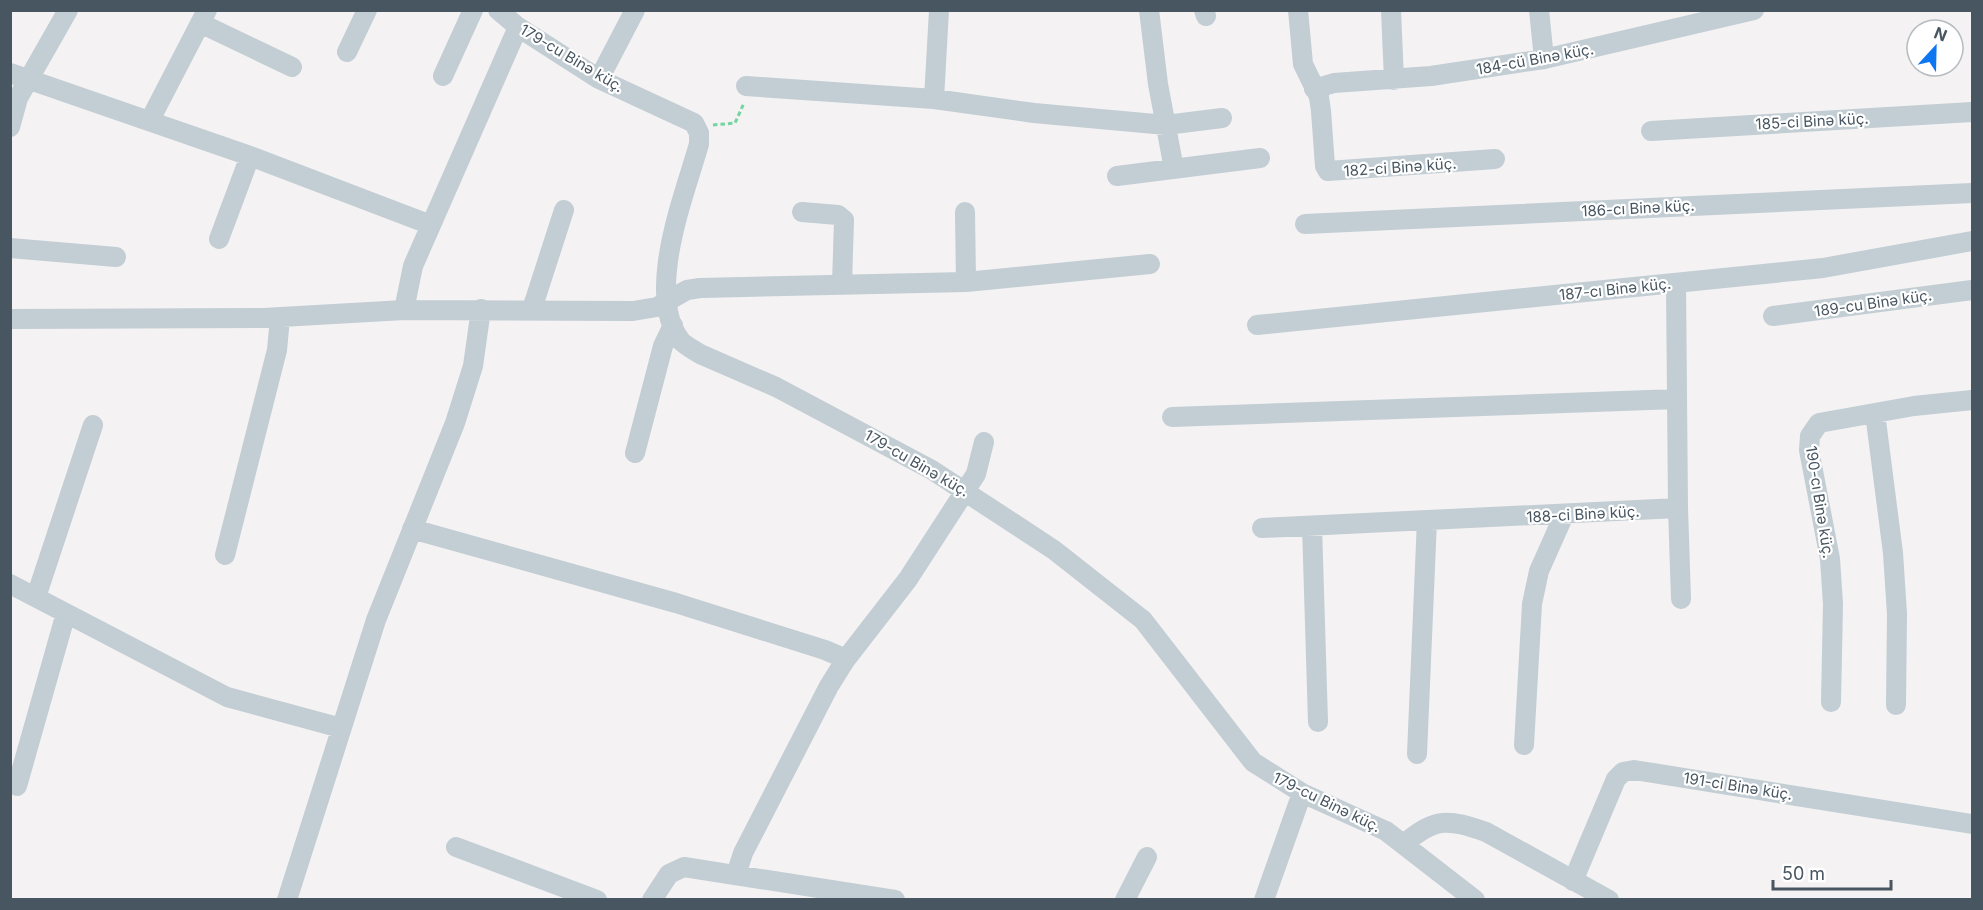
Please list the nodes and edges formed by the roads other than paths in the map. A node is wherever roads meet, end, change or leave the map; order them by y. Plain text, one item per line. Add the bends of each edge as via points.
1 (68, 10) edge
2 (367, 10) edge
3 (473, 10) edge
4 (498, 10) edge
5 (635, 10) edge
6 (939, 10) edge
7 (1149, 10) edge
8 (1298, 10) edge
9 (1391, 10) edge
10 (1539, 10) edge
11 (1754, 10) edge
12 (204, 17) edge
13 (518, 27) junction
14 (347, 52) dead end
15 (1545, 59) junction
16 (292, 67) dead end
17 (19, 76) edge
18 (443, 76) dead end
19 (599, 79) junction
20 (1394, 80) junction
21 (746, 86) road end
22 (1314, 89) junction
23 (934, 99) junction
24 (1972, 111) edge
25 (1222, 118) dead end
26 (150, 120) junction
27 (1166, 125) junction
28 (10, 127) edge
29 (1651, 131) dead end
30 (250, 156) junction
31 (1260, 158) dead end
32 (1495, 159) dead end
33 (1174, 169) junction
34 (1117, 176) dead end
35 (1972, 193) edge
36 (564, 210) dead end
37 (802, 212) dead end
38 (965, 212) dead end
39 (1305, 224) dead end
40 (431, 225) junction
41 (219, 239) dead end
42 (1972, 241) edge
43 (10, 248) edge
44 (116, 257) dead end
45 (1150, 264) dead end
46 (966, 282) junction
47 (1676, 283) junction
48 (842, 284) junction
49 (1972, 290) edge
50 (667, 301) junction
51 (481, 309) junction
52 (532, 309) junction
53 (404, 310) junction
54 (1773, 316) dead end
55 (280, 318) junction
56 (10, 319) edge
57 (673, 325) junction
58 (1257, 326) dead end
59 (1677, 399) junction
60 (1972, 400) edge
61 (1875, 413) junction
62 (1172, 417) dead end
63 (93, 425) dead end
64 (984, 442) dead end
65 (635, 453) dead end
66 (965, 490) junction
67 (1678, 508) junction
68 (1564, 515) junction
69 (1427, 520) junction
70 (1312, 526) junction
71 (1262, 528) dead end
72 (412, 529) junction
73 (225, 555) dead end
74 (10, 584) edge
75 (36, 597) junction
76 (1681, 599) dead end
77 (66, 613) junction
78 (846, 659) junction
79 (1831, 702) dead end
80 (1896, 705) dead end
81 (1318, 722) dead end
82 (341, 728) junction
83 (1524, 745) dead end
84 (1417, 754) dead end
85 (17, 786) dead end
86 (1302, 794) junction
87 (1972, 824) edge
88 (1404, 843) junction
89 (456, 847) dead end
90 (1147, 857) dead end
91 (736, 875) junction
92 (1573, 880) junction
93 (848, 896) edge
94 (287, 900) edge
95 (597, 900) edge
96 (652, 900) edge
97 (895, 900) edge
98 (1125, 900) edge
99 (1264, 900) edge
100 (1475, 900) edge
101 (1608, 900) edge

1 - 17 street
2 - 14 street
3 - 18 street
4 - 13 street, 179-cu Binə küç.
5 - 19 street
6 - 23 street
7 - 27 street
8 - 22 street, 182-ci Binə küç. via 1303,64
9 - 20 street
10 - 15 street
11 - 15 street, 184-cü Binə küç.
12 - 16 street
12 - 26 street
13 - 19 street, 179-cu Binə küç.
13 - 40 street
15 - 20 street, 184-cü Binə küç.
17 - 26 street
17 - 28 street
19 - 50 street, 179-cu Binə küç. via 684,117 694,123 699,134 667,265
20 - 22 street, 184-cü Binə küç. via 1334,83
21 - 23 street
22 - 32 street, 182-ci Binə küç. via 1322,111 1324,166 1328,171
23 - 27 street
24 - 29 street, 185-ci Binə küç.
25 - 27 street
26 - 30 street
27 - 33 street
30 - 40 street
30 - 41 street
31 - 33 street
33 - 34 street
35 - 39 street, 186-cı Binə küç.
36 - 52 street
37 - 48 street via 838,215 844,220
38 - 46 street
40 - 53 street via 413,266
42 - 47 street, 187-cı Binə küç. via 1823,268
43 - 44 street
45 - 46 street
46 - 48 street
47 - 58 street, 187-cı Binə küç.
47 - 59 street
48 - 50 street via 700,288
49 - 54 street, 189-cu Binə küç.
50 - 52 street via 633,311
50 - 57 street, 179-cu Binə küç.
51 - 52 street
51 - 53 street
51 - 72 street via 473,366 455,423
53 - 55 street
55 - 56 street
55 - 73 street via 277,350
57 - 65 street via 663,346
57 - 66 street, 179-cu Binə küç. via 683,343 700,354 829,414
59 - 62 street
59 - 67 street
60 - 61 street, 190-cı Binə küç.
61 - 79 street, 190-cı Binə küç. via 1819,423 1810,436 1809,450 1832,582
61 - 80 street via 1893,554
63 - 75 street
64 - 66 street via 976,474
66 - 78 street via 908,579
66 - 86 street, 179-cu Binə küç. via 1131,608 1253,762
67 - 68 street, 188-ci Binə küç.
67 - 76 street
68 - 69 street, 188-ci Binə küç.
68 - 83 street via 1535,585
69 - 70 street, 188-ci Binə küç.
69 - 84 street
70 - 71 street, 188-ci Binə küç.
70 - 81 street
72 - 78 street via 676,603
72 - 82 street via 376,620
74 - 75 street
75 - 77 street
77 - 82 street via 227,697
77 - 85 street
78 - 91 street via 809,722 743,853
82 - 94 street
86 - 88 street, 179-cu Binə küç.
86 - 99 street
87 - 92 street, 191-ci Binə küç. via 1634,770 1623,772 1616,779
88 - 92 street via 1432,824 1468,826
88 - 100 street, 179-cu Binə küç.
89 - 95 street
90 - 98 street
91 - 93 street
91 - 96 street via 676,869
92 - 101 street
93 - 97 street

